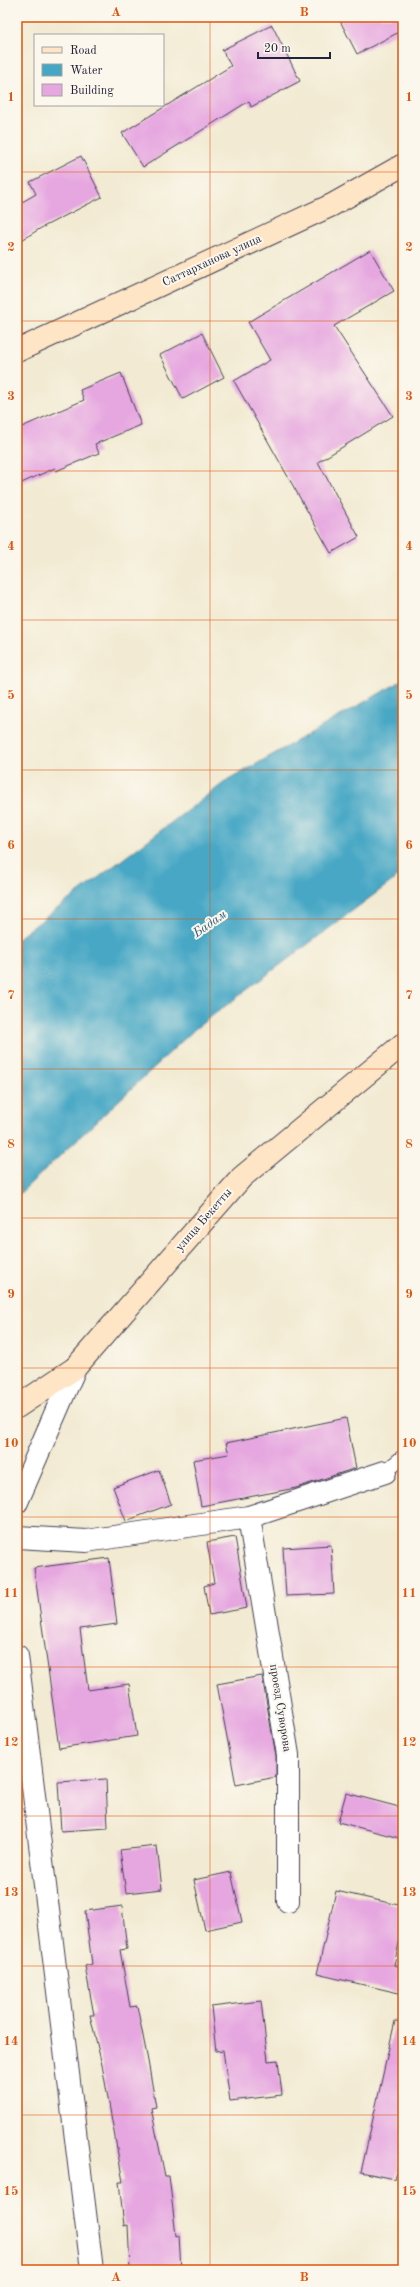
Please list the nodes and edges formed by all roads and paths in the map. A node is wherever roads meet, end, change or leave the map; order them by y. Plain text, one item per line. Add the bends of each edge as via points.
1 (403, 165) edge
2 (17, 351) edge
3 (403, 1044) edge
4 (75, 1368) junction
5 (17, 1407) edge
6 (403, 1457) edge
7 (385, 1472) joint
8 (17, 1502) edge
9 (249, 1517) junction
10 (17, 1537) edge
11 (17, 1656) edge
12 (288, 1901) dead end
13 (92, 2270) edge

1 - 2 street, Саттарханова улица via 332,205
3 - 4 street, улица Бекетты via 242,1177
4 - 5 street, улица Бекетты
4 - 8 street
6 - 7 lane
7 - 9 street
9 - 10 street via 86,1541
9 - 12 street, проезд Суворова via 288,1756
11 - 13 street

